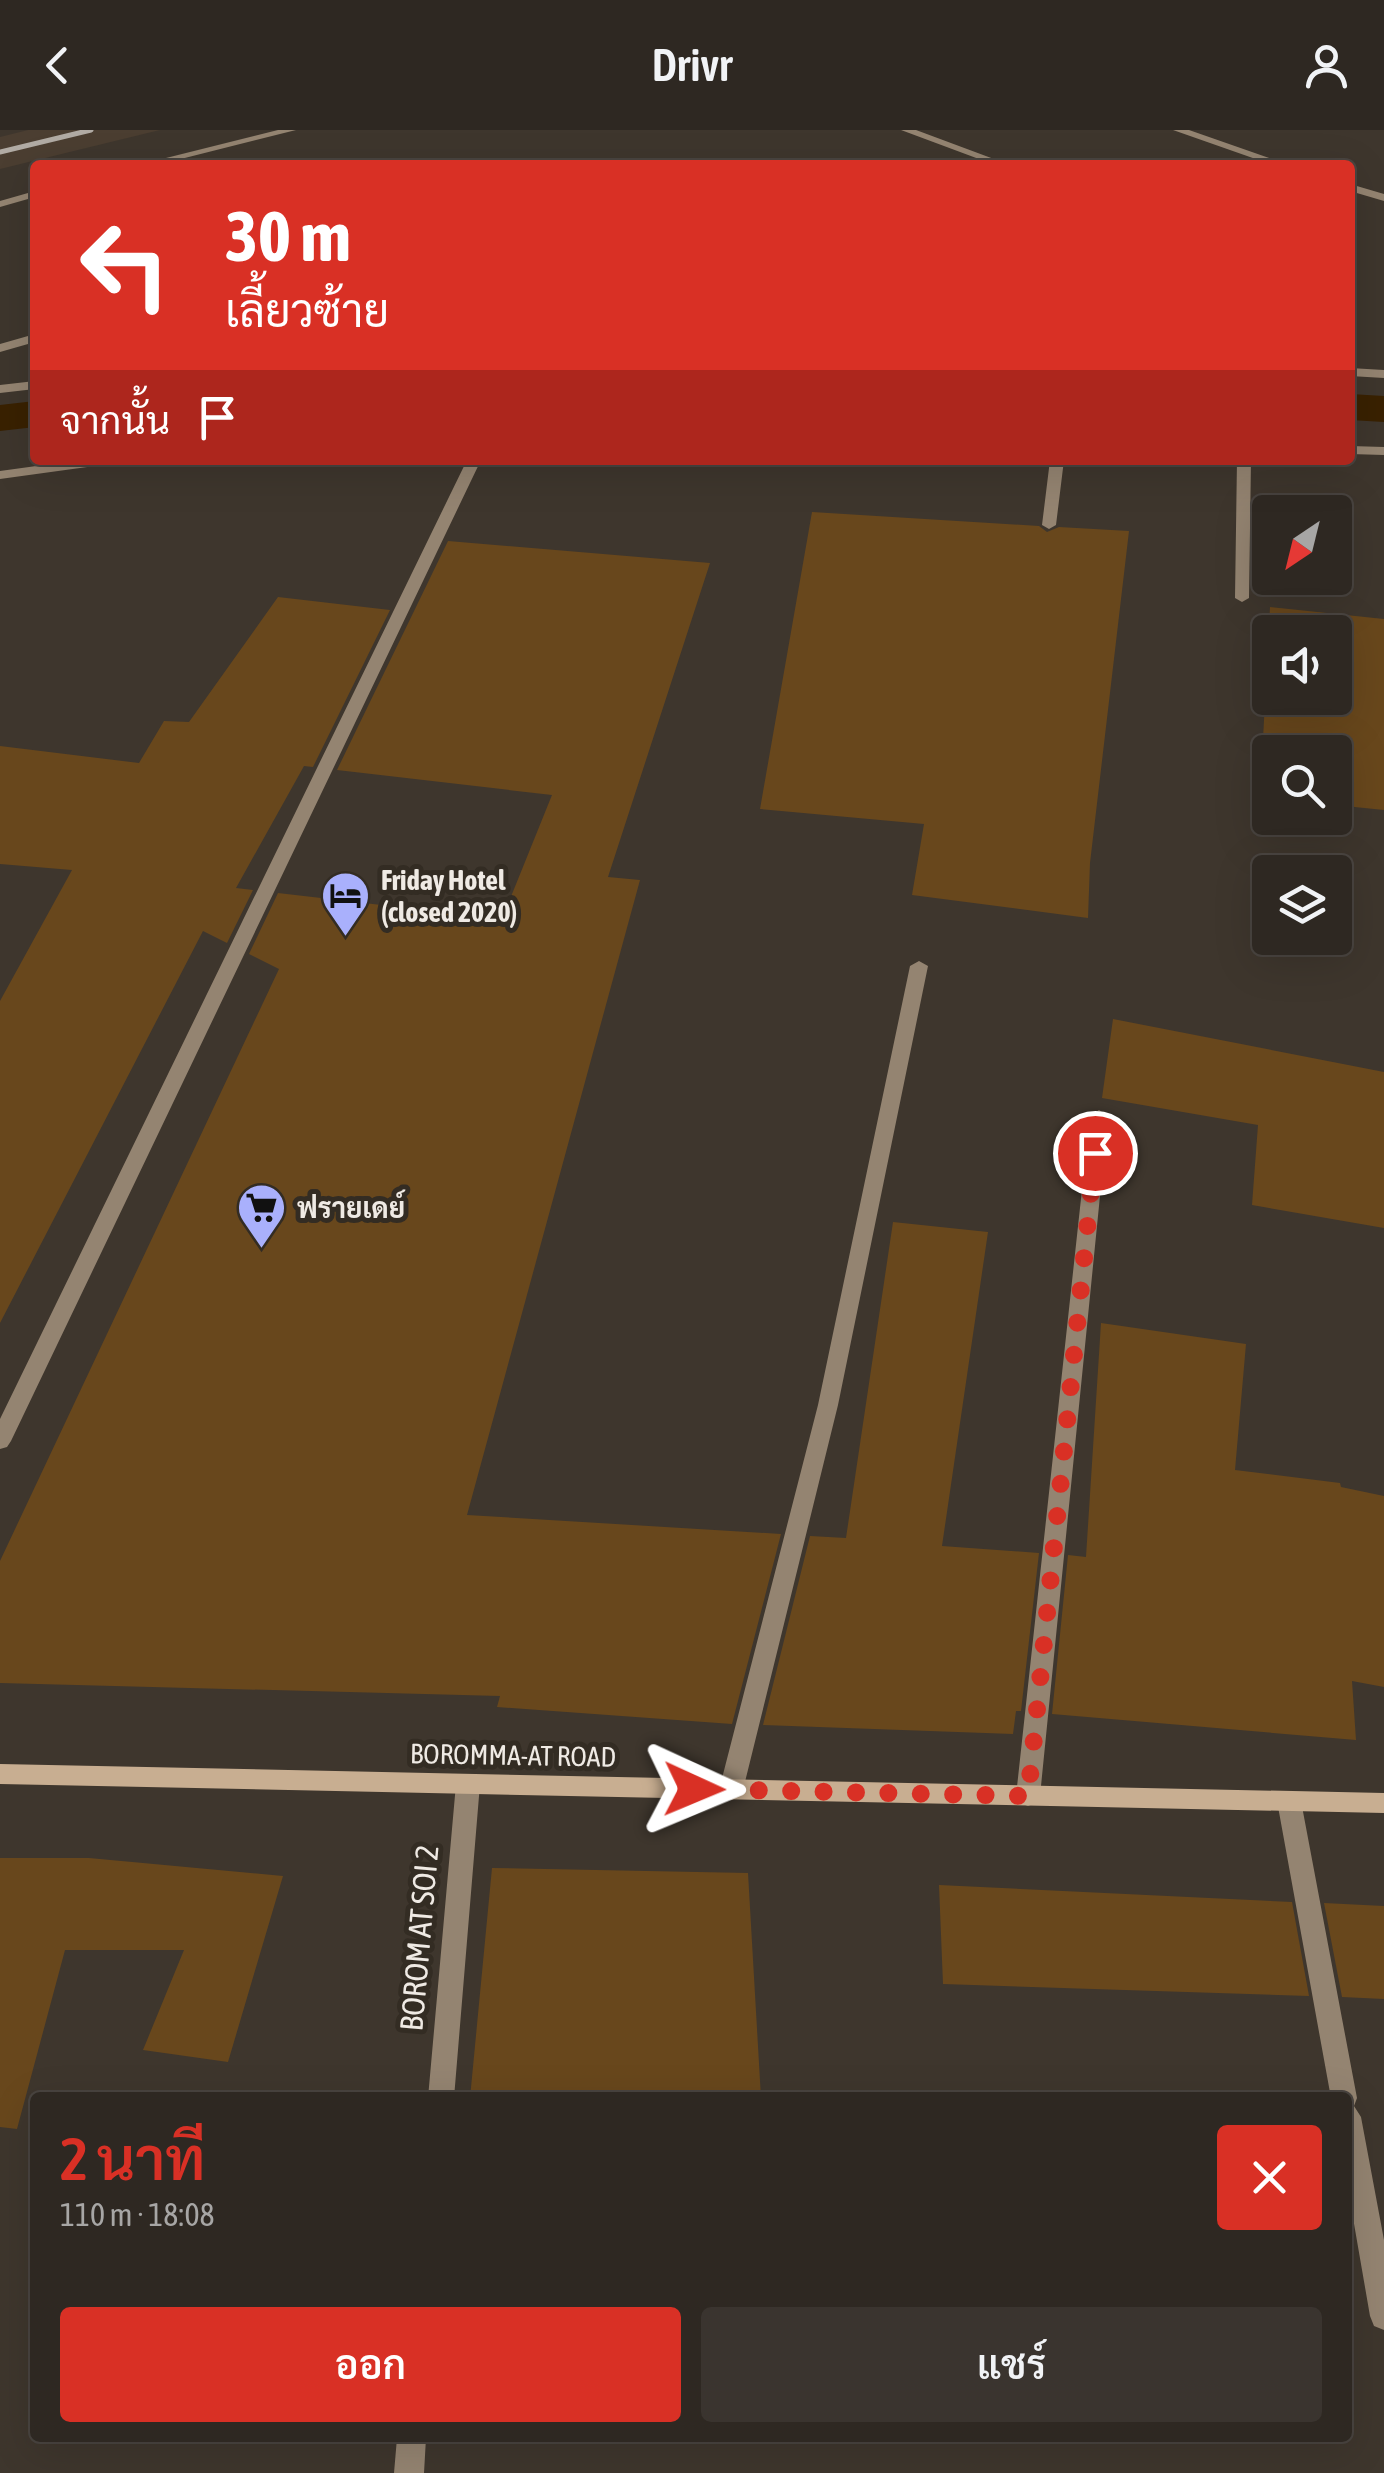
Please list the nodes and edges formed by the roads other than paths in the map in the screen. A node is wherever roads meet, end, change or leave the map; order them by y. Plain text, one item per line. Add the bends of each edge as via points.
1 (291, 130) edge
2 (906, 130) edge
3 (1178, 130) edge
4 (209, 149) junction
5 (220, 157) dead end
6 (164, 160) edge
7 (990, 160) edge
8 (1269, 160) edge
9 (1355, 188) edge
10 (30, 195) edge
11 (1384, 198) edge
12 (0, 204) edge
13 (30, 339) edge
14 (0, 348) edge
15 (1355, 372) edge
16 (1384, 374) edge
17 (30, 386) edge
18 (0, 389) edge
19 (1355, 450) edge
20 (1384, 451) edge
21 (72, 465) edge
22 (472, 465) edge
23 (1055, 465) edge
24 (1244, 465) edge
25 (0, 475) edge
26 (1049, 525) dead end
27 (1242, 598) dead end
28 (919, 966) dead end
29 (1099, 1116) dead end
30 (0, 1441) edge
31 (0, 1774) edge
32 (468, 1784) junction
33 (731, 1790) junction
34 (1028, 1796) junction
35 (1289, 1801) junction
36 (1384, 1802) edge
37 (442, 2092) edge
38 (1343, 2092) edge
39 (1352, 2140) edge
40 (1384, 2316) edge
41 (412, 2442) edge
42 (409, 2473) edge

1 - 4 street
2 - 7 street
3 - 8 street
4 - 5 street
4 - 6 street
9 - 11 street
10 - 12 street
13 - 14 street
15 - 16 street
17 - 18 street
19 - 20 street
21 - 25 street
22 - 30 street
23 - 26 street
24 - 27 street
28 - 33 street via 828,1404
29 - 34 street
31 - 32 main road, BOROMMA-AT ROAD
32 - 33 main road, BOROMMA-AT ROAD
32 - 37 street, BOROM AT SOI 2
33 - 34 main road, BOROMMA-AT ROAD
34 - 35 main road, BOROMMA-AT ROAD
35 - 36 main road, BOROMMA-AT ROAD
35 - 38 street
39 - 40 street
41 - 42 street

